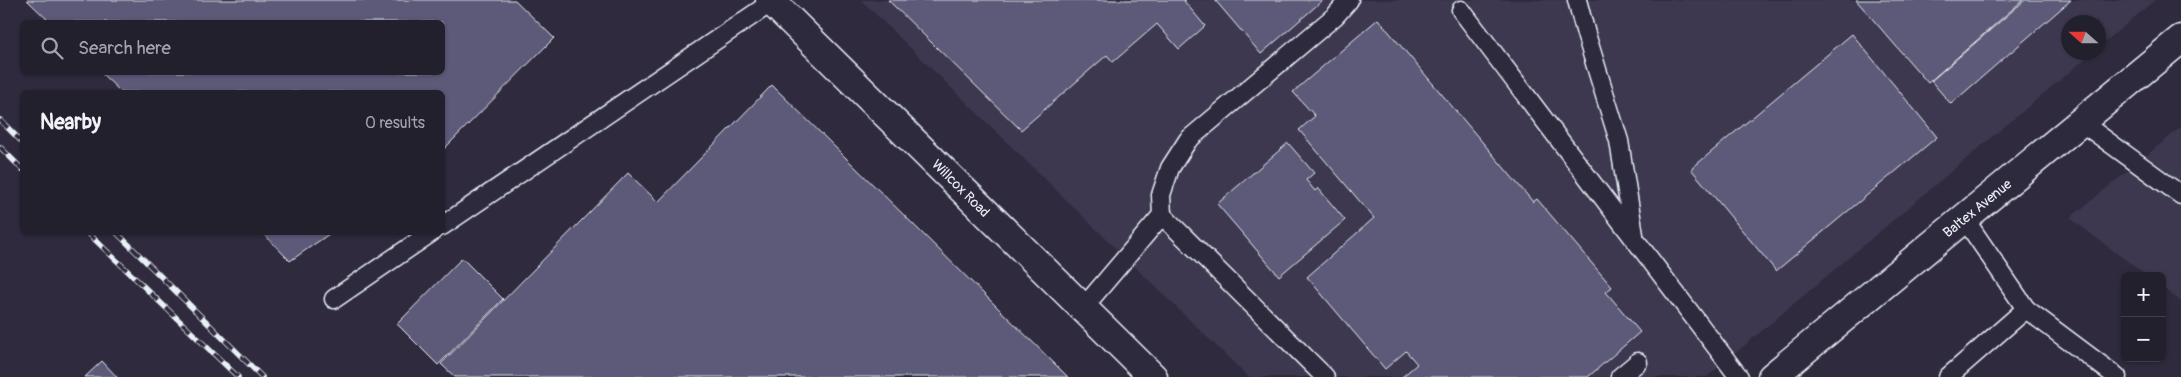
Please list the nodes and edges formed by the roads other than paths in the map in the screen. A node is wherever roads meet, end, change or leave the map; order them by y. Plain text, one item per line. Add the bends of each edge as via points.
1 (1349, 0) edge
2 (1577, 0) edge
3 (771, 1) edge
4 (1462, 10) dead end
5 (2181, 40) edge
6 (2081, 122) junction
7 (2181, 195) edge
8 (1162, 215) junction
9 (1964, 218) junction
10 (445, 224) edge
11 (428, 235) edge
12 (1634, 238) junction
13 (334, 299) dead end
14 (1083, 308) junction
15 (2026, 309) junction
16 (1638, 362) dead end
17 (1152, 377) edge
18 (1325, 377) edge
19 (1620, 377) edge
20 (1739, 377) edge
21 (1772, 377) edge
22 (1948, 377) edge
23 (2117, 377) edge

1 - 8 lane via 1188,140 1170,168 1161,195
2 - 12 lane via 1619,141
3 - 10 lane
3 - 14 main road, Willcox Road
4 - 12 lane
5 - 6 main road, Baltex Avenue
6 - 7 lane
6 - 9 main road, Baltex Avenue
8 - 14 lane
8 - 18 lane
9 - 15 lane
9 - 21 main road, Baltex Avenue
11 - 13 lane
12 - 20 lane
14 - 17 main road, Willcox Road
15 - 22 lane
15 - 23 lane
16 - 19 lane

